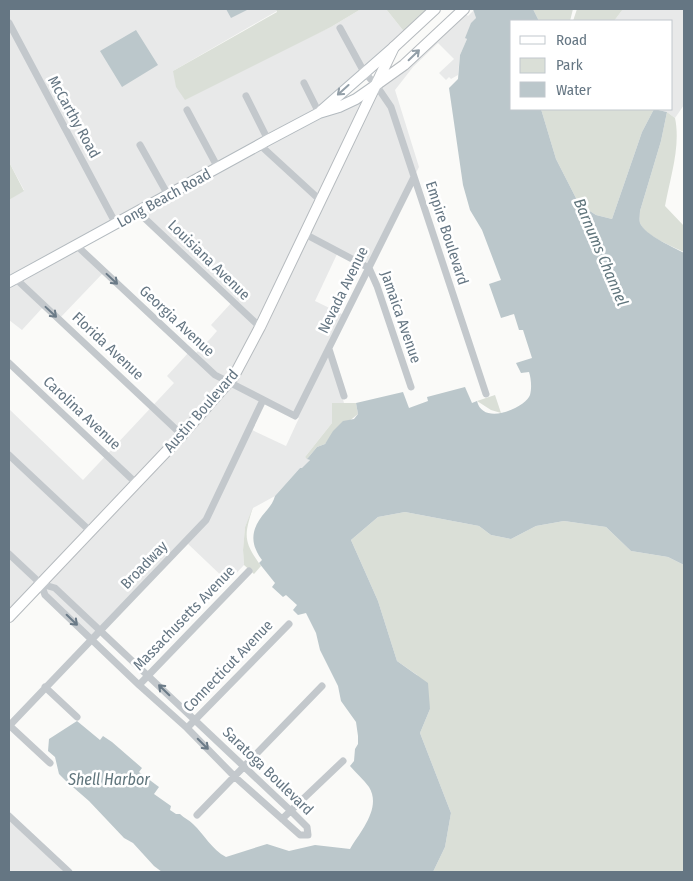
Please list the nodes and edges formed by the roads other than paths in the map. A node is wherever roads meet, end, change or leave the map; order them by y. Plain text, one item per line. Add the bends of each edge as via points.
1 (436, 9) edge
2 (464, 9) edge
3 (9, 23) edge
4 (340, 28) dead end
5 (394, 47) junction
6 (364, 72) junction
7 (304, 83) dead end
8 (376, 84) junction
9 (246, 96) dead end
10 (187, 110) dead end
11 (319, 113) junction
12 (264, 142) junction
13 (140, 145) dead end
14 (218, 168) junction
15 (414, 177) junction
16 (168, 195) junction
17 (321, 202) junction
18 (138, 212) junction
19 (116, 224) junction
20 (305, 234) junction
21 (76, 246) junction
22 (369, 268) junction
23 (12, 280) edge
24 (260, 327) junction
25 (329, 349) junction
26 (9, 363) edge
27 (229, 383) junction
28 (411, 387) dead end
29 (486, 394) dead end
30 (344, 396) dead end
31 (263, 400) junction
32 (295, 416) joint
33 (182, 435) junction
34 (9, 454) edge
35 (136, 483) junction
36 (90, 532) junction
37 (9, 554) edge
38 (249, 570) dead end
39 (41, 584) junction
40 (9, 617) edge
41 (289, 624) dead end
42 (100, 630) junction
43 (92, 639) junction
44 (148, 675) junction
45 (139, 685) junction
46 (322, 686) dead end
47 (45, 687) junction
48 (77, 717) dead end
49 (196, 720) junction
50 (9, 726) edge
51 (187, 728) junction
52 (343, 761) dead end
53 (50, 763) dead end
54 (244, 767) junction
55 (236, 777) junction
56 (291, 811) junction
57 (197, 815) dead end
58 (9, 816) edge
59 (282, 820) junction
60 (69, 872) edge

1 - 5 main road, Long Beach Road
8 -> 2 main road, Long Beach Road via 404,65
3 - 19 street, McCarthy Road
4 - 6 street, Empire Boulevard
5 - 6 main road, Long Beach Road
5 - 8 main road, Long Beach Road
6 - 8 street, Empire Boulevard
6 -> 11 main road, Long Beach Road
7 - 11 street
8 - 11 main road, Long Beach Road via 356,99
8 - 15 street, Empire Boulevard via 391,106
8 - 17 main road, Austin Boulevard
9 - 12 street
10 - 14 street
11 - 12 main road, Long Beach Road
12 - 14 main road, Long Beach Road
12 - 17 street
13 - 16 street
14 - 16 main road, Long Beach Road
15 - 22 street, Nevada Avenue
15 - 29 street, Empire Boulevard
16 - 18 main road, Long Beach Road
17 - 20 main road, Austin Boulevard
18 - 19 main road, Long Beach Road
18 - 24 street, Louisiana Avenue
19 - 21 main road, Long Beach Road
20 - 22 street, Jamaica Avenue
20 - 24 main road, Austin Boulevard
21 - 23 main road, Long Beach Road
21 -> 27 street, Georgia Avenue via 215,376
22 - 25 street, Nevada Avenue
22 - 28 street, Jamaica Avenue
23 -> 33 street, Florida Avenue
24 - 27 main road, Austin Boulevard
25 - 30 street
25 - 32 street, Nevada Avenue
26 - 35 street, Carolina Avenue
27 - 31 street, Georgia Avenue
27 - 33 main road, Austin Boulevard
31 - 32 street, Georgia Avenue
31 - 42 street, Broadway via 206,520
33 - 35 main road, Austin Boulevard
34 - 36 street
35 - 36 main road, Austin Boulevard
36 - 39 main road, Austin Boulevard
37 - 39 street, Saratoga Boulevard
38 - 44 street, Massachusetts Avenue
39 - 40 main road, Austin Boulevard
39 - 42 street, Saratoga Boulevard via 55,588
39 -> 43 street, Saratoga Boulevard via 45,595
41 - 49 street, Connecticut Avenue
42 - 43 street, Broadway
42 - 44 street, Saratoga Boulevard
43 - 45 street, Saratoga Boulevard
43 - 47 street, Broadway
44 - 45 street, Massachusetts Avenue
49 -> 44 street, Saratoga Boulevard
45 - 51 street, Saratoga Boulevard
46 - 54 street
47 - 48 street
47 - 50 street, Broadway
49 - 51 street, Connecticut Avenue
49 - 54 street, Saratoga Boulevard
50 - 53 street
51 -> 55 street, Saratoga Boulevard
52 - 56 street
54 - 55 street
54 - 56 street, Saratoga Boulevard
55 - 57 street
55 - 59 street, Saratoga Boulevard
56 - 59 street
56 - 59 street, Saratoga Boulevard via 307,827 308,835 300,835
58 - 60 street

